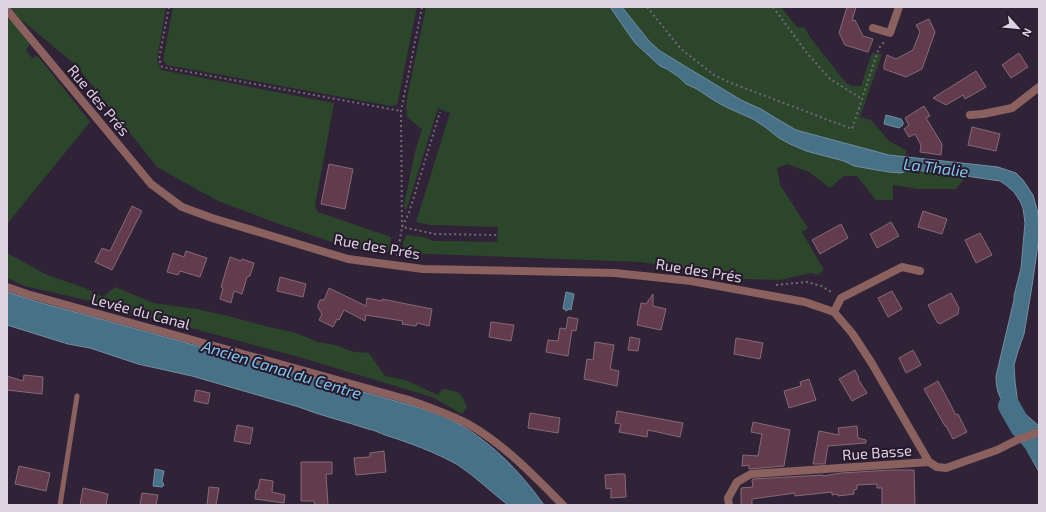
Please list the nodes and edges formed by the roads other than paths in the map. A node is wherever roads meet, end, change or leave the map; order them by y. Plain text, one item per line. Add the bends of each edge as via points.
1 (899, 7) edge
2 (7, 10) edge
3 (873, 28) dead end
4 (1039, 87) edge
5 (970, 115) dead end
6 (920, 271) dead end
7 (7, 287) edge
8 (834, 312) junction
9 (77, 396) dead end
10 (1039, 432) edge
11 (929, 462) junction
12 (60, 505) edge
13 (563, 505) edge
14 (729, 505) edge

1 - 3 street via 890,33
2 - 8 street, Rue des Prés via 151,184 182,207 212,218 348,259 423,269 615,273 691,281 805,302
4 - 5 street via 1012,108
6 - 8 street via 902,267 841,298
7 - 13 street, Levée du Canal via 431,408 469,425 488,437 531,472
8 - 11 street via 871,362
9 - 12 lane
10 - 11 street, Rue Basse via 946,468 937,467
11 - 14 street, Rue Basse via 751,474 737,482 728,498

